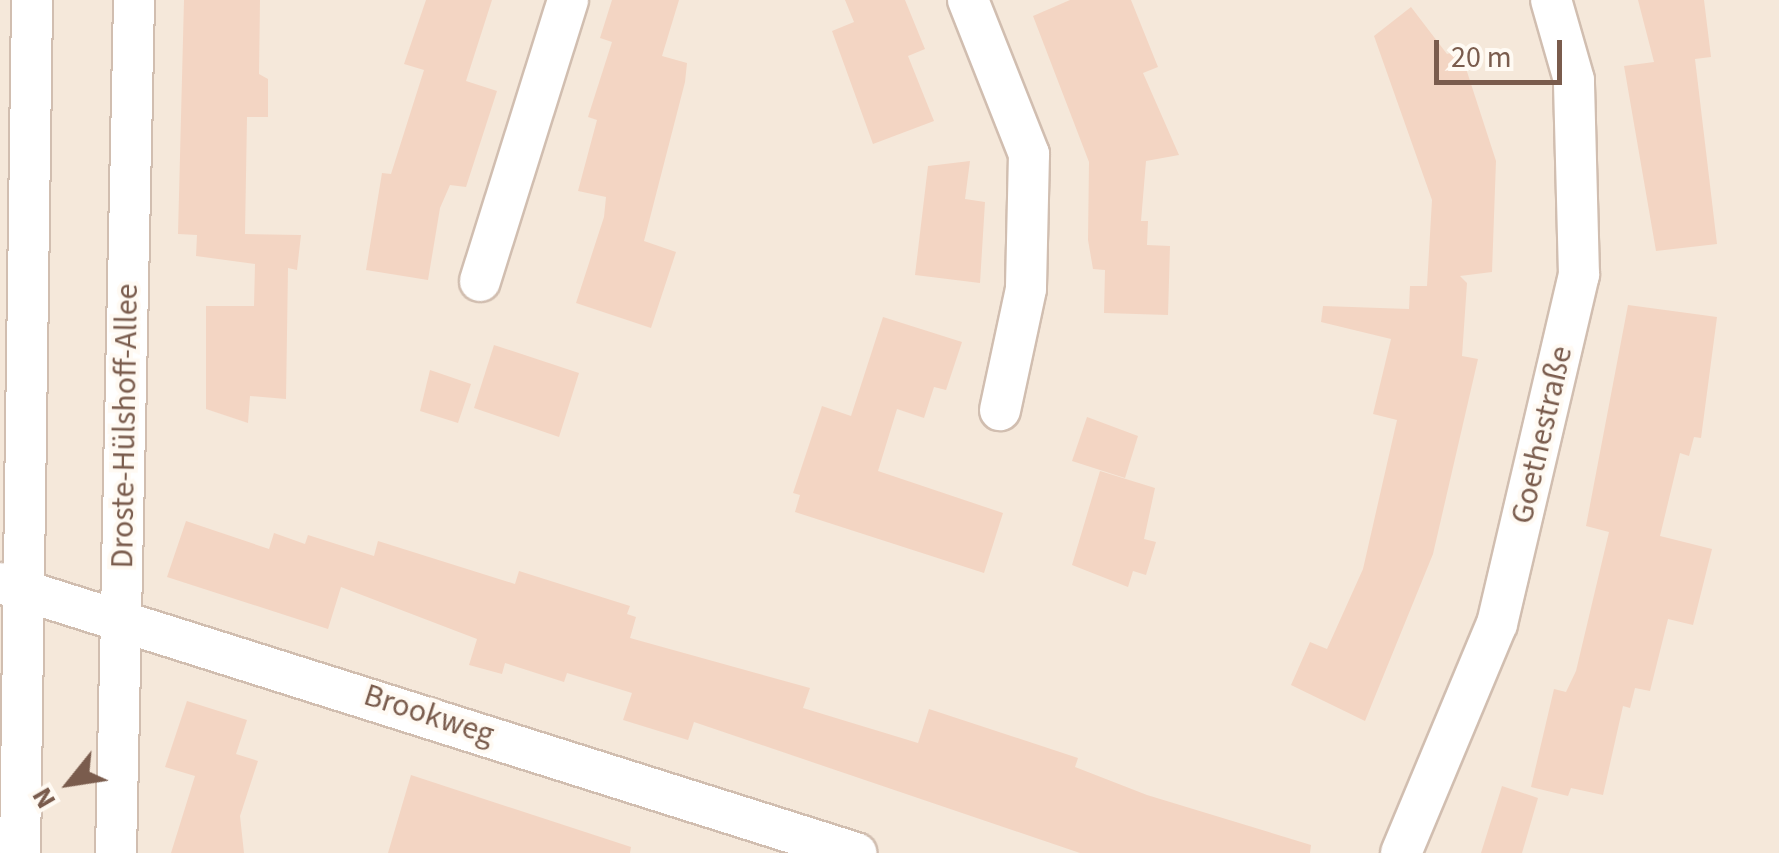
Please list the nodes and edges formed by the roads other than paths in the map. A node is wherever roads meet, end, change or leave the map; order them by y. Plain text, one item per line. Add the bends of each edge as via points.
1 (32, 0) edge
2 (134, 0) edge
3 (568, 0) edge
4 (968, 0) edge
5 (1551, 0) edge
6 (480, 281) dead end
7 (1000, 410) dead end
8 (11, 586) edge
9 (120, 616) junction
10 (20, 853) edge
11 (116, 853) edge
12 (856, 853) edge
13 (1401, 853) edge

1 - 8 street
2 - 9 street, Droste-Hülshoff-Allee
3 - 6 street
4 - 7 street via 1029,154 1026,289
5 - 13 street, Goethestraße via 1574,80 1580,275 1498,624
8 - 9 street, Brookweg
8 - 10 street
9 - 11 street, Droste-Hülshoff-Allee
9 - 12 street, Brookweg

